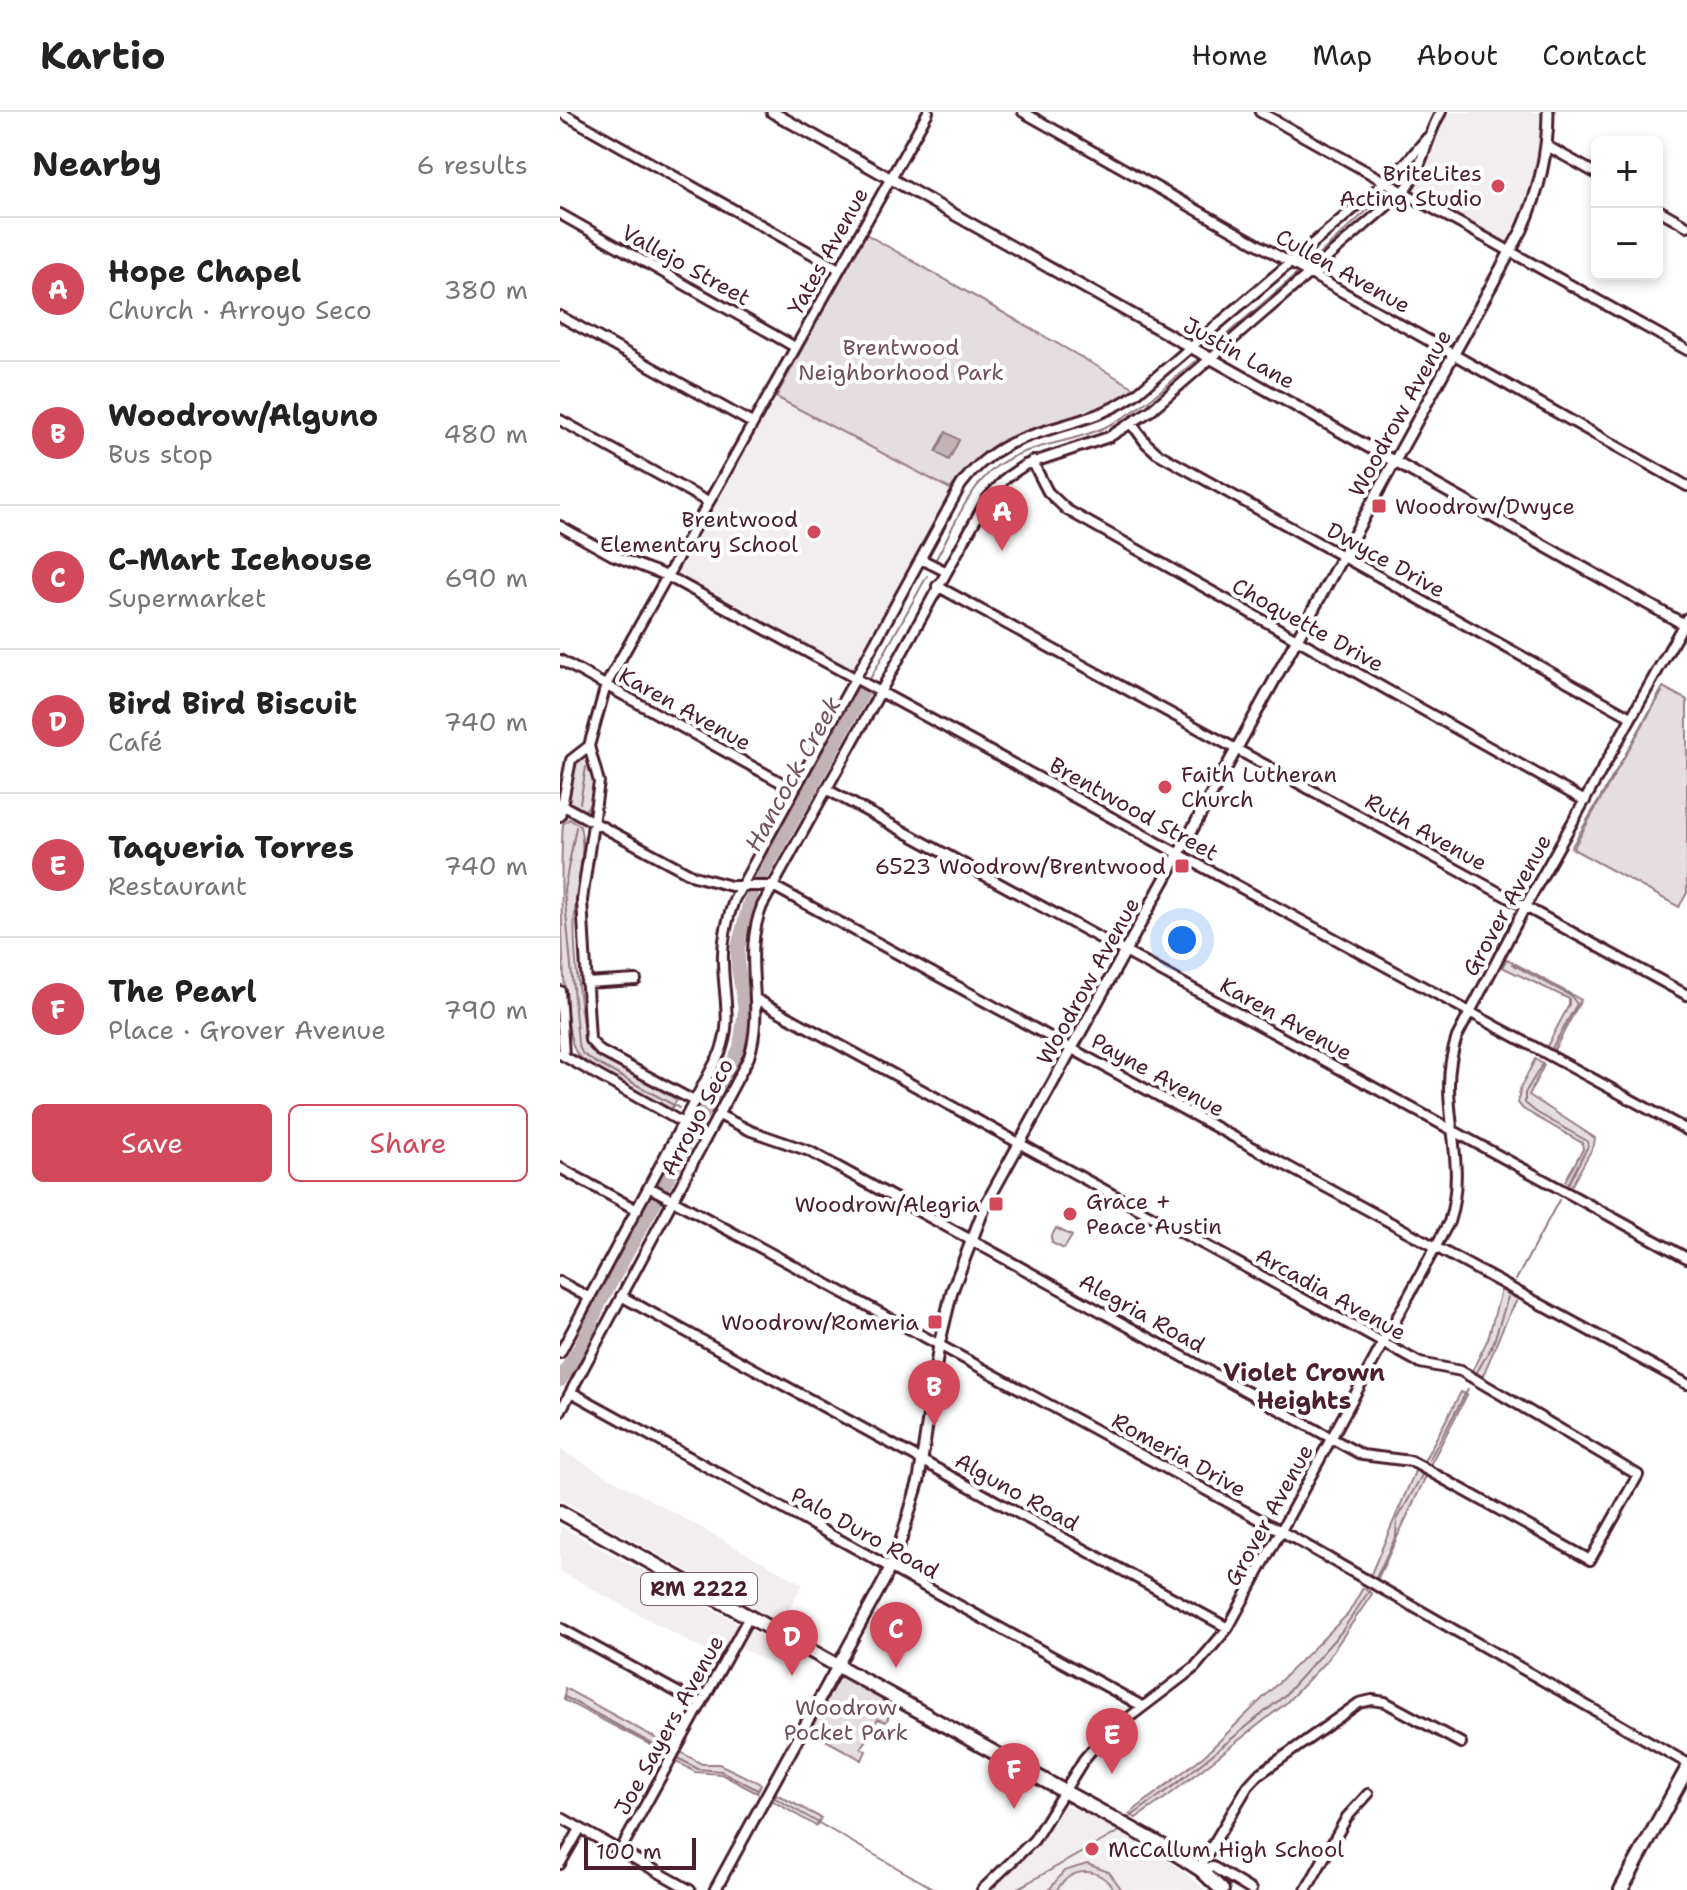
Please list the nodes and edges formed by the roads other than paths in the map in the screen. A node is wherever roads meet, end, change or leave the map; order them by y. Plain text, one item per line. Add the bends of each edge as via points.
1 (560, 112) edge
2 (772, 112) edge
3 (928, 112) edge
4 (1023, 112) edge
5 (1260, 112) edge
6 (1441, 112) edge
7 (1548, 112) edge
8 (1429, 134) junction
9 (1547, 146) junction
10 (1591, 171) edge
11 (891, 178) junction
12 (1385, 182) junction
13 (1403, 192) junction
14 (1663, 212) edge
15 (560, 214) edge
16 (1687, 226) edge
17 (1511, 251) junction
18 (1291, 262) junction
19 (839, 269) junction
20 (1310, 274) junction
21 (560, 316) edge
22 (795, 347) junction
23 (1193, 348) junction
24 (1687, 350) edge
25 (1454, 354) junction
26 (1212, 358) junction
27 (560, 420) edge
28 (752, 423) junction
29 (1132, 424) junction
30 (1032, 461) junction
31 (1394, 461) junction
32 (1687, 486) edge
33 (708, 502) junction
34 (560, 526) edge
35 (1342, 556) junction
36 (921, 559) junction
37 (945, 571) junction
38 (667, 576) junction
39 (937, 586) junction
40 (1686, 623) edge
41 (1296, 639) junction
42 (560, 660) edge
43 (855, 678) junction
44 (606, 685) junction
45 (879, 691) junction
46 (1631, 717) junction
47 (589, 746) junction
48 (1236, 748) junction
49 (793, 789) junction
50 (826, 789) junction
51 (1585, 801) junction
52 (561, 805) edge
53 (560, 816) edge
54 (594, 824) junction
55 (1179, 854) junction
56 (742, 886) junction
57 (773, 886) junction
58 (1525, 907) junction
59 (1125, 952) junction
60 (636, 980) dead end
61 (586, 983) junction
62 (560, 991) edge
63 (1687, 995) edge
64 (756, 999) junction
65 (1469, 1013) junction
66 (1072, 1048) junction
67 (562, 1055) edge
68 (694, 1101) junction
69 (719, 1115) junction
70 (683, 1123) junction
71 (1687, 1130) edge
72 (1453, 1131) junction
73 (1020, 1144) junction
74 (560, 1168) edge
75 (649, 1187) junction
76 (672, 1200) junction
77 (637, 1210) junction
78 (970, 1239) junction
79 (1437, 1248) junction
80 (1687, 1258) edge
81 (560, 1282) edge
82 (621, 1296) junction
83 (590, 1298) junction
84 (1385, 1344) junction
85 (939, 1345) junction
86 (560, 1353) edge
87 (1687, 1384) edge
88 (571, 1392) junction
89 (560, 1412) edge
90 (1332, 1438) junction
91 (922, 1460) junction
92 (560, 1512) edge
93 (1281, 1531) junction
94 (1590, 1560) joint
95 (890, 1567) junction
96 (749, 1617) junction
97 (560, 1628) edge
98 (1228, 1628) junction
99 (838, 1666) junction
100 (701, 1705) junction
101 (1142, 1706) junction
102 (1461, 1743) dead end
103 (1687, 1763) edge
104 (1687, 1769) edge
105 (1064, 1791) junction
106 (1368, 1794) dead end
107 (560, 1817) edge
108 (580, 1829) junction
109 (620, 1851) junction
110 (560, 1864) edge
111 (1199, 1868) junction
112 (690, 1890) edge
113 (715, 1890) edge
114 (982, 1890) edge
115 (1222, 1890) edge
116 (1251, 1890) edge
117 (1306, 1890) edge
118 (1621, 1890) edge

1 - 19 street
2 - 11 street, Justin Lane
3 - 11 street, Yates Avenue
4 - 18 street, Cullen Avenue
5 - 12 street
6 - 8 street, Arroyo Seco
7 - 9 street, Woodrow Avenue
8 - 12 street, Arroyo Seco
8 - 13 street, Arroyo Seco via 1423,162
9 - 10 street
9 - 17 street, Woodrow Avenue via 1534,202
11 - 19 street, Yates Avenue
11 - 23 street, Justin Lane
12 - 13 street
12 - 18 street, Arroyo Seco
13 - 17 street
13 - 20 street, Arroyo Seco
14 - 16 street
15 - 22 street, Vallejo Street
17 - 24 street
17 - 25 street, Woodrow Avenue
18 - 20 street, Cullen Avenue
18 - 23 street, Arroyo Seco
19 - 22 street, Yates Avenue
20 - 25 street, Cullen Avenue
20 - 26 street, Arroyo Seco
21 - 28 street
22 - 28 street, Yates Avenue
23 - 26 street, Justin Lane
23 - 36 street, Arroyo Seco via 1106,412 1021,438 988,455 961,485
25 - 31 street, Woodrow Avenue
25 - 32 street, Cullen Avenue
26 - 29 street, Arroyo Seco
26 - 31 street, Justin Lane
27 - 33 street
28 - 33 street, Yates Avenue
29 - 30 street, Arroyo Seco via 1096,442
29 - 35 street, Dwyce Drive via 1157,453
30 - 37 street, Arroyo Seco via 988,497
30 - 41 street, Choquette Drive via 1048,492 1067,510
31 - 35 street, Woodrow Avenue
31 - 40 street, Justin Lane
33 - 38 street, Yates Avenue
34 - 38 street, Brentwood Street via 612,555
35 - 41 street, Woodrow Avenue
35 - 46 street, Dwyce Drive
36 - 37 street
36 - 43 street, Arroyo Seco
37 - 39 street, Arroyo Seco
38 - 43 street, Brentwood Street
38 - 44 street, Yates Avenue
39 - 45 street, Arroyo Seco
39 - 48 street, Ruth Avenue
40 - 46 street, Grover Avenue
41 - 48 street, Woodrow Avenue
41 - 51 street, Choquette Drive
42 - 44 street, Karen Avenue
43 - 45 street, Brentwood Street
43 - 49 street, Arroyo Seco
44 - 47 street, Yates Avenue
44 - 49 street, Karen Avenue
45 - 50 street, Arroyo Seco
45 - 55 street, Brentwood Street
46 - 51 street, Grover Avenue
47 - 52 street via 571,760
47 - 54 street via 599,782
48 - 55 street, Woodrow Avenue
48 - 58 street, Ruth Avenue
49 - 56 street, Arroyo Seco
50 - 57 street, Arroyo Seco
50 - 59 street, Karen Avenue
51 - 58 street, Grover Avenue
52 - 53 street
52 - 54 street, Payne Avenue
54 - 56 street, Payne Avenue via 685,872
54 - 61 street via 582,900
55 - 59 street, Woodrow Avenue
55 - 65 street, Brentwood Street
56 - 57 street, Payne Avenue
56 - 68 street, Arroyo Seco via 730,911 723,950 727,1030
57 - 64 street, Arroyo Seco via 758,914 752,941
57 - 66 street, Payne Avenue
58 - 63 street, Ruth Avenue
58 - 65 street, Grover Avenue
59 - 66 street, Woodrow Avenue
59 - 72 street, Karen Avenue
60 - 61 street
61 - 68 street via 593,1046
62 - 67 street
64 - 69 street, Arroyo Seco via 756,1033 749,1057
64 - 73 street, Arcadia Avenue
65 - 71 street, Brentwood Street
65 - 72 street, Grover Avenue via 1449,1058
66 - 73 street, Woodrow Avenue
66 - 79 street, Payne Avenue
67 - 70 street
68 - 70 street, Arroyo Seco
69 - 76 street, Arroyo Seco
69 - 78 street, Alegria Road via 809,1151
70 - 75 street, Arroyo Seco
72 - 79 street, Grover Avenue via 1456,1194
72 - 80 street, Karen Avenue
73 - 78 street, Woodrow Avenue
73 - 84 street, Arcadia Avenue
74 - 77 street
75 - 76 street, Romeria Drive
75 - 77 street, Arroyo Seco
76 - 82 street, Arroyo Seco
76 - 85 street, Romeria Drive
77 - 83 street, Arroyo Seco
78 - 85 street, Woodrow Avenue
78 - 90 street, Alegria Road
79 - 84 street, Grover Avenue
79 - 87 street, Payne Avenue
81 - 83 street
82 - 88 street, Arroyo Seco
82 - 91 street, Alguno Road
83 - 86 street, Arroyo Seco
84 - 90 street, Grover Avenue
84 - 94 street, Arcadia Avenue via 1420,1363 1461,1371 1638,1475
85 - 91 street, Woodrow Avenue
85 - 93 street, Romeria Drive
88 - 89 street, Arroyo Seco
88 - 95 street, Palo Duro Road
90 - 93 street, Grover Avenue
90 - 94 street, Alegria Road via 1362,1455 1411,1461
91 - 95 street, Woodrow Avenue
91 - 98 street, Alguno Road
92 - 96 main road, RM 2222
93 - 98 street, Grover Avenue
93 - 103 street, Romeria Drive
95 - 99 street, Woodrow Avenue
95 - 101 street, Palo Duro Road
96 - 99 main road, RM 2222
96 - 100 street, Joe Sayers Avenue
97 - 100 street
98 - 101 street, Grover Avenue via 1194,1668
99 - 105 main road, RM 2222
99 - 113 street, Woodrow Avenue
100 - 109 street, Joe Sayers Avenue
101 - 105 street, Grover Avenue via 1102,1738
102 - 111 street via 1385,1702 1351,1707 1258,1775
104 - 118 main road
105 - 111 main road, RM 2222
105 - 114 street, Grover Avenue via 1034,1840
106 - 117 street via 1347,1817
107 - 108 street
108 - 109 street
108 - 110 street
109 - 112 street
111 - 115 main road, RM 2222
111 - 116 street via 1213,1867

